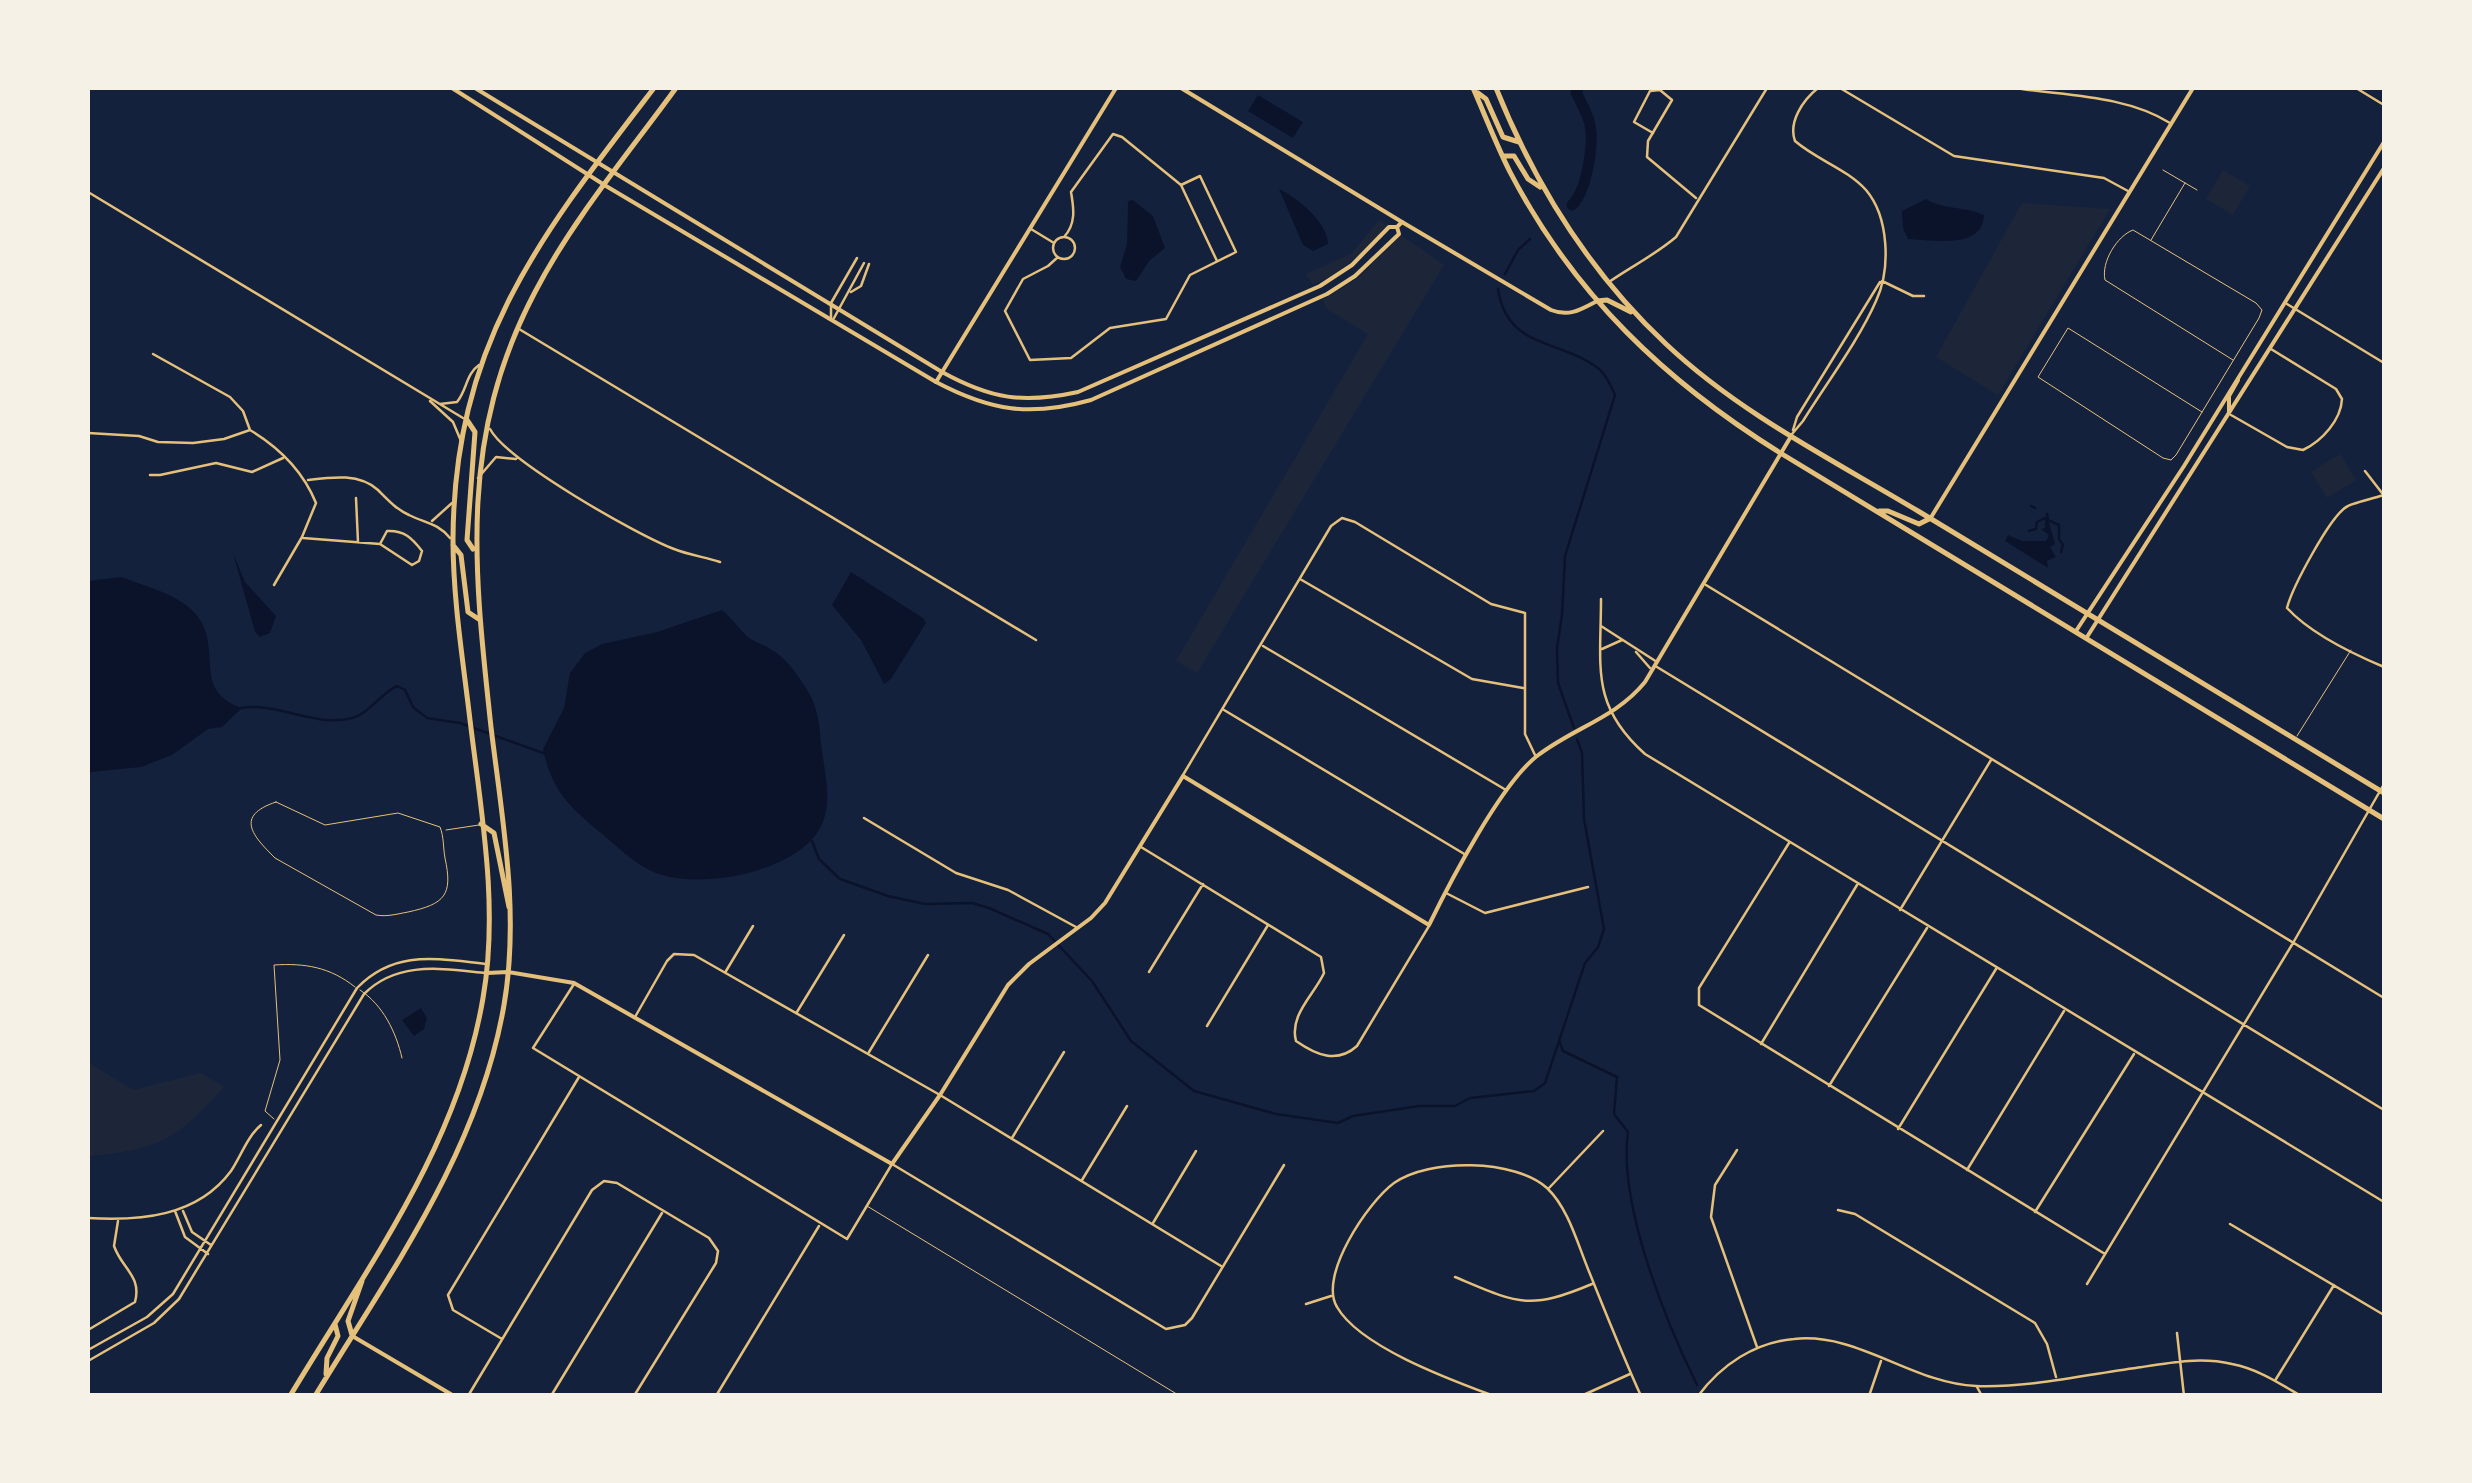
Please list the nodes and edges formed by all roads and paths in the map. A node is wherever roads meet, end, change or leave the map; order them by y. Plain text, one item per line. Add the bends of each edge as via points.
1 (452, 88) edge
2 (475, 88) edge
3 (654, 88) edge
4 (676, 88) edge
5 (1116, 88) edge
6 (1180, 88) edge
7 (1496, 88) edge
8 (1767, 88) edge
9 (1818, 88) edge
10 (1840, 88) edge
11 (2014, 88) edge
12 (2193, 88) edge
13 (2356, 88) edge
14 (1474, 90) edge
15 (2045, 90) edge
16 (2384, 105) edge
17 (2171, 124) junction
18 (1653, 132) junction
19 (1520, 142) junction
20 (2384, 142) edge
21 (1503, 156) junction
22 (596, 163) junction
23 (2384, 168) edge
24 (2162, 170) dead end
25 (588, 174) junction
26 (614, 175) junction
27 (2185, 183) junction
28 (1180, 185) junction
29 (606, 186) junction
30 (1543, 188) junction
31 (2197, 190) dead end
32 (2129, 191) junction
33 (88, 192) edge
34 (2353, 192) junction
35 (1697, 199) junction
36 (2360, 207) junction
37 (1400, 224) junction
38 (1029, 229) junction
39 (1064, 236) junction
40 (2151, 240) junction
41 (1054, 243) junction
42 (1058, 257) junction
43 (857, 258) dead end
44 (1217, 261) junction
45 (867, 263) dead end
46 (1881, 280) junction
47 (1608, 283) junction
48 (1924, 296) dead end
49 (1597, 302) junction
50 (2284, 302) junction
51 (830, 303) junction
52 (841, 309) junction
53 (2294, 309) junction
54 (1638, 316) junction
55 (830, 322) junction
56 (518, 328) junction
57 (2270, 348) junction
58 (154, 354) dead end
59 (2233, 360) junction
60 (2384, 362) edge
61 (481, 363) junction
62 (2240, 371) junction
63 (942, 372) junction
64 (936, 382) junction
65 (421, 394) junction
66 (438, 404) junction
67 (2202, 412) junction
68 (2229, 413) junction
69 (466, 419) junction
70 (487, 424) junction
71 (250, 430) junction
72 (88, 433) edge
73 (1792, 435) junction
74 (462, 442) junction
75 (1782, 454) junction
76 (285, 457) junction
77 (522, 461) junction
78 (2366, 471) dead end
79 (150, 474) dead end
80 (478, 478) junction
81 (307, 480) junction
82 (2384, 495) edge
83 (356, 498) dead end
84 (454, 501) junction
85 (1876, 511) junction
86 (1930, 519) junction
87 (431, 522) junction
88 (302, 538) junction
89 (358, 544) junction
90 (380, 544) junction
91 (453, 544) junction
92 (475, 552) junction
93 (720, 562) dead end
94 (1300, 579) junction
95 (1704, 584) junction
96 (274, 585) dead end
97 (1600, 599) dead end
98 (2086, 614) junction
99 (480, 620) junction
100 (2096, 620) junction
101 (1601, 626) junction
102 (2076, 631) junction
103 (2086, 638) junction
104 (1036, 640) dead end
105 (1623, 640) junction
106 (1261, 645) junction
107 (1601, 650) junction
108 (1636, 650) junction
109 (2350, 650) junction
110 (1655, 666) junction
111 (2384, 667) edge
112 (1525, 688) junction
113 (1222, 710) junction
114 (1610, 714) junction
115 (2295, 740) junction
116 (1536, 756) junction
117 (1992, 758) junction
118 (1183, 776) junction
119 (2383, 789) edge
120 (1507, 790) junction
121 (2371, 810) junction
122 (864, 818) dead end
123 (2384, 818) edge
124 (481, 824) junction
125 (442, 830) junction
126 (1790, 842) junction
127 (1942, 842) junction
128 (1140, 846) junction
129 (1467, 856) junction
130 (1203, 884) junction
131 (1858, 884) junction
132 (1588, 886) dead end
133 (1445, 892) junction
134 (1900, 910) junction
135 (511, 914) junction
136 (1269, 923) junction
137 (1430, 925) junction
138 (753, 926) dead end
139 (1928, 926) junction
140 (1078, 928) junction
141 (844, 935) dead end
142 (2294, 943) junction
143 (928, 955) dead end
144 (487, 964) junction
145 (1996, 968) junction
146 (508, 972) junction
147 (726, 972) junction
148 (1150, 972) dead end
149 (487, 974) junction
150 (574, 983) junction
151 (357, 988) junction
152 (364, 994) junction
153 (2384, 998) edge
154 (2065, 1009) junction
155 (796, 1013) junction
156 (635, 1017) junction
157 (2244, 1025) junction
158 (1207, 1026) dead end
159 (1761, 1044) junction
160 (1064, 1052) dead end
161 (2134, 1052) junction
162 (868, 1054) junction
163 (402, 1058) dead end
164 (579, 1076) junction
165 (1829, 1086) junction
166 (2204, 1094) junction
167 (940, 1096) junction
168 (1127, 1106) dead end
169 (2384, 1110) edge
170 (277, 1121) junction
171 (261, 1124) dead end
172 (285, 1126) junction
173 (1898, 1129) junction
174 (1603, 1131) dead end
175 (1012, 1139) junction
176 (1737, 1150) dead end
177 (1196, 1151) dead end
178 (892, 1164) junction
179 (1284, 1165) dead end
180 (1966, 1170) junction
181 (1081, 1181) junction
182 (1548, 1189) junction
183 (2384, 1202) edge
184 (867, 1206) junction
185 (182, 1208) junction
186 (175, 1210) junction
187 (1838, 1210) dead end
188 (662, 1212) junction
189 (2035, 1212) junction
190 (88, 1218) edge
191 (119, 1220) junction
192 (821, 1223) junction
193 (1152, 1224) junction
194 (2230, 1224) dead end
195 (192, 1232) junction
196 (185, 1238) junction
197 (204, 1241) junction
198 (212, 1246) junction
199 (200, 1249) junction
200 (208, 1254) junction
201 (2105, 1254) junction
202 (1222, 1266) junction
203 (364, 1273) junction
204 (1456, 1276) dead end
205 (1594, 1284) junction
206 (2087, 1284) dead end
207 (2334, 1285) junction
208 (1332, 1296) junction
209 (1306, 1304) dead end
210 (2384, 1315) edge
211 (334, 1323) junction
212 (88, 1330) edge
213 (2177, 1333) dead end
214 (352, 1336) junction
215 (503, 1339) junction
216 (1758, 1348) junction
217 (88, 1350) edge
218 (1881, 1360) junction
219 (88, 1361) edge
220 (2180, 1361) junction
221 (1632, 1374) junction
222 (326, 1378) junction
223 (2057, 1379) junction
224 (2275, 1380) junction
225 (1976, 1386) junction
226 (290, 1396) edge
227 (315, 1396) edge
228 (454, 1396) edge
229 (468, 1396) edge
230 (551, 1396) edge
231 (634, 1396) edge
232 (716, 1396) edge
233 (1180, 1396) edge
234 (1494, 1396) edge
235 (1581, 1396) edge
236 (1641, 1396) edge
237 (1698, 1396) edge
238 (1869, 1396) edge
239 (1982, 1396) edge
240 (2184, 1396) edge
241 (2301, 1396) edge

1 - 25 main road
2 - 22 main road
3 - 22 main road
4 - 26 main road
5 - 38 main road
6 - 37 main road
7 - 19 main road
8 - 35 street
9 - 46 street via 1792,131 1805,150 1858,182 1876,203 1886,256
10 - 32 street via 1954,156 2104,178
11 - 15 street
12 - 17 main road
13 - 16 street
14 - 19 main road via 1486,99 1503,137
14 - 21 main road
15 - 17 street via 2129,104
17 - 32 main road
18 - 18 street via 1672,100 1660,90 1650,91 1634,122
18 - 35 street via 1647,156
19 - 30 main road
20 - 34 main road
21 - 30 main road via 1514,156 1528,179
21 - 49 main road via 1543,228
22 - 25 main road
22 - 26 main road
23 - 36 main road
24 - 27 lane
25 - 29 main road
25 - 61 main road via 529,258
26 - 29 main road
26 - 51 main road
27 - 31 lane
27 - 40 lane
28 - 39 street via 1113,134 1072,192 1071,229
28 - 44 street
28 - 44 street via 1200,176 1236,252
29 - 55 main road
29 - 56 main road via 560,250
30 - 47 main road
32 - 86 main road
33 - 65 street
34 - 36 main road
34 - 50 main road
35 - 47 street via 1676,236
36 - 53 main road
37 - 49 main road via 1551,310 1577,312
37 - 63 main road via 1320,286 1078,392 1010,398
37 - 64 main road via 1377,257 1326,294 1091,400 1021,412
38 - 41 street
38 - 63 main road
39 - 41 street
39 - 42 street via 1073,242 1073,254
40 - 59 lane via 2262,310
40 - 59 lane via 2128,230 2103,274
41 - 42 street
42 - 44 street via 1023,279 1004,312 1030,360 1071,358 1110,328 1166,320 1190,274
43 - 51 street
45 - 52 street
46 - 48 street
46 - 73 street
46 - 73 street via 1877,300
47 - 54 main road
49 - 54 main road
49 - 75 main road via 1685,388
50 - 53 street
50 - 62 main road
51 - 52 main road
51 - 55 street
52 - 55 street
52 - 63 main road
53 - 57 main road
53 - 60 street
54 - 73 main road via 1699,373
55 - 64 main road
56 - 70 main road
56 - 104 street
57 - 68 main road
57 - 68 street via 2336,390 2341,410 2304,450
58 - 71 street via 230,398
59 - 67 lane
61 - 66 street via 457,402
61 - 69 main road
62 - 68 main road
62 - 98 main road
63 - 64 main road
65 - 66 street
65 - 74 street via 447,415
66 - 69 street
67 - 67 lane via 2072,329 2038,377 2171,460
68 - 100 main road
69 - 74 main road
69 - 92 main road via 475,432 466,540
70 - 77 street
70 - 80 main road
71 - 72 street via 193,443
71 - 76 street
73 - 75 main road
73 - 86 main road
74 - 84 main road
75 - 85 main road
75 - 95 main road
76 - 79 street via 252,472 216,463
76 - 81 street
77 - 80 street via 496,457
77 - 93 street via 673,549
78 - 82 street
80 - 92 main road
81 - 87 street via 358,479 397,509
81 - 88 street via 316,503
82 - 109 street via 2342,510 2291,593 2288,608 2296,616
83 - 89 street
84 - 87 street
84 - 91 main road
85 - 86 main road via 1919,524
85 - 102 main road
86 - 98 main road
87 - 91 street
88 - 89 street
88 - 96 street
89 - 90 street
90 - 90 street via 412,565 422,551 398,530 387,531
91 - 99 main road via 468,612
91 - 124 main road
92 - 99 main road
94 - 106 street
94 - 112 street via 1472,680
94 - 112 street via 1332,526 1342,518 1355,522 1491,604 1525,613
95 - 110 main road
95 - 117 street
97 - 101 street
98 - 100 main road
98 - 102 main road
99 - 135 main road
100 - 103 main road
100 - 115 main road
101 - 105 street
101 - 107 street
102 - 103 main road
103 - 121 main road
105 - 107 street
105 - 108 street
106 - 113 street
106 - 120 street
107 - 114 street
108 - 110 street
108 - 110 street via 1642,662
109 - 111 street
109 - 115 lane
110 - 114 main road
110 - 127 street
112 - 116 street via 1526,741
113 - 118 street
113 - 129 street
114 - 116 main road
114 - 126 street via 1646,754
115 - 119 main road
116 - 120 main road
117 - 127 street
117 - 142 street
118 - 128 main road
118 - 137 main road
119 - 121 street
120 - 129 main road
121 - 123 main road
121 - 142 street
122 - 140 street via 956,874 1008,890
124 - 125 lane
124 - 135 main road via 494,834
124 - 144 main road
125 - 125 lane via 398,814 326,825 276,802 257,810 250,824 275,858 385,917 440,902 449,873
126 - 131 street
126 - 159 street via 1699,988 1704,1010
127 - 134 street
127 - 157 street
128 - 130 street
128 - 140 main road via 1104,903
129 - 133 main road
130 - 136 street
130 - 148 street
131 - 134 street
131 - 159 street
132 - 133 street via 1485,913
133 - 137 main road
134 - 139 street
135 - 146 main road
136 - 137 street via 1324,964 1294,1024 1296,1041 1329,1057 1357,1046
136 - 158 street
138 - 147 street
139 - 145 street
139 - 165 street
140 - 167 main road via 1008,985
141 - 155 street
142 - 153 street
142 - 157 street
143 - 162 street
144 - 146 main road
144 - 149 main road
144 - 151 street via 396,963
145 - 154 street
145 - 173 street
146 - 149 main road
146 - 150 main road
146 - 214 main road via 493,1058 464,1141
147 - 155 street
147 - 156 street via 694,954 674,954
149 - 152 street via 420,968 387,975
149 - 203 main road via 456,1105
150 - 156 main road
150 - 164 street via 533,1048
151 - 152 lane
151 - 170 street
151 - 170 lane via 312,965 274,965 280,1060 265,1111
152 - 163 lane via 392,1028
152 - 172 street
154 - 161 street
154 - 180 street
155 - 162 street
156 - 178 main road
157 - 166 street
157 - 169 street
159 - 165 street
160 - 175 street
161 - 166 street
161 - 189 street
162 - 167 street
164 - 192 street
164 - 215 street via 448,1295 453,1310
165 - 173 street
166 - 183 street
166 - 201 street
167 - 175 street
167 - 178 main road
168 - 181 street
170 - 172 lane
170 - 197 street
171 - 185 street via 227,1176
172 - 198 street
173 - 180 street
174 - 182 street
175 - 181 street
176 - 216 street via 1715,1185 1711,1217
177 - 193 street
178 - 184 street
178 - 202 street via 1160,1327 1176,1329 1192,1318
179 - 202 street
180 - 189 street
181 - 193 street
182 - 205 street
182 - 208 street via 1491,1166 1406,1177 1372,1206 1339,1259
184 - 192 street via 847,1238
184 - 233 lane
185 - 186 street
185 - 195 street
186 - 191 street
186 - 196 street
187 - 223 street via 2036,1323
188 - 215 street via 617,1184 604,1181 592,1190
188 - 230 street
188 - 231 street via 718,1251
189 - 201 street
190 - 191 street
191 - 212 street via 114,1246 138,1281 137,1297
192 - 232 street
193 - 202 street
194 - 207 street
195 - 196 street
195 - 197 street
196 - 199 street
197 - 198 street
197 - 199 street
198 - 200 street
199 - 200 street
199 - 217 street via 160,1307
200 - 219 street via 154,1323
201 - 206 street
203 - 211 main road
203 - 214 main road via 348,1321
204 - 205 street via 1527,1303
205 - 221 street
207 - 210 street
207 - 224 street
208 - 209 street
208 - 234 street via 1358,1330 1420,1366
211 - 222 main road via 338,1336
211 - 226 main road
213 - 220 street
214 - 222 main road
214 - 228 main road
215 - 229 street
216 - 218 street via 1795,1338 1828,1340
216 - 237 street via 1724,1368
218 - 225 street
218 - 238 street
220 - 223 street
220 - 224 street via 2236,1364
220 - 240 street
221 - 235 street
221 - 236 street
222 - 227 main road
223 - 225 street
224 - 241 street
225 - 239 street

